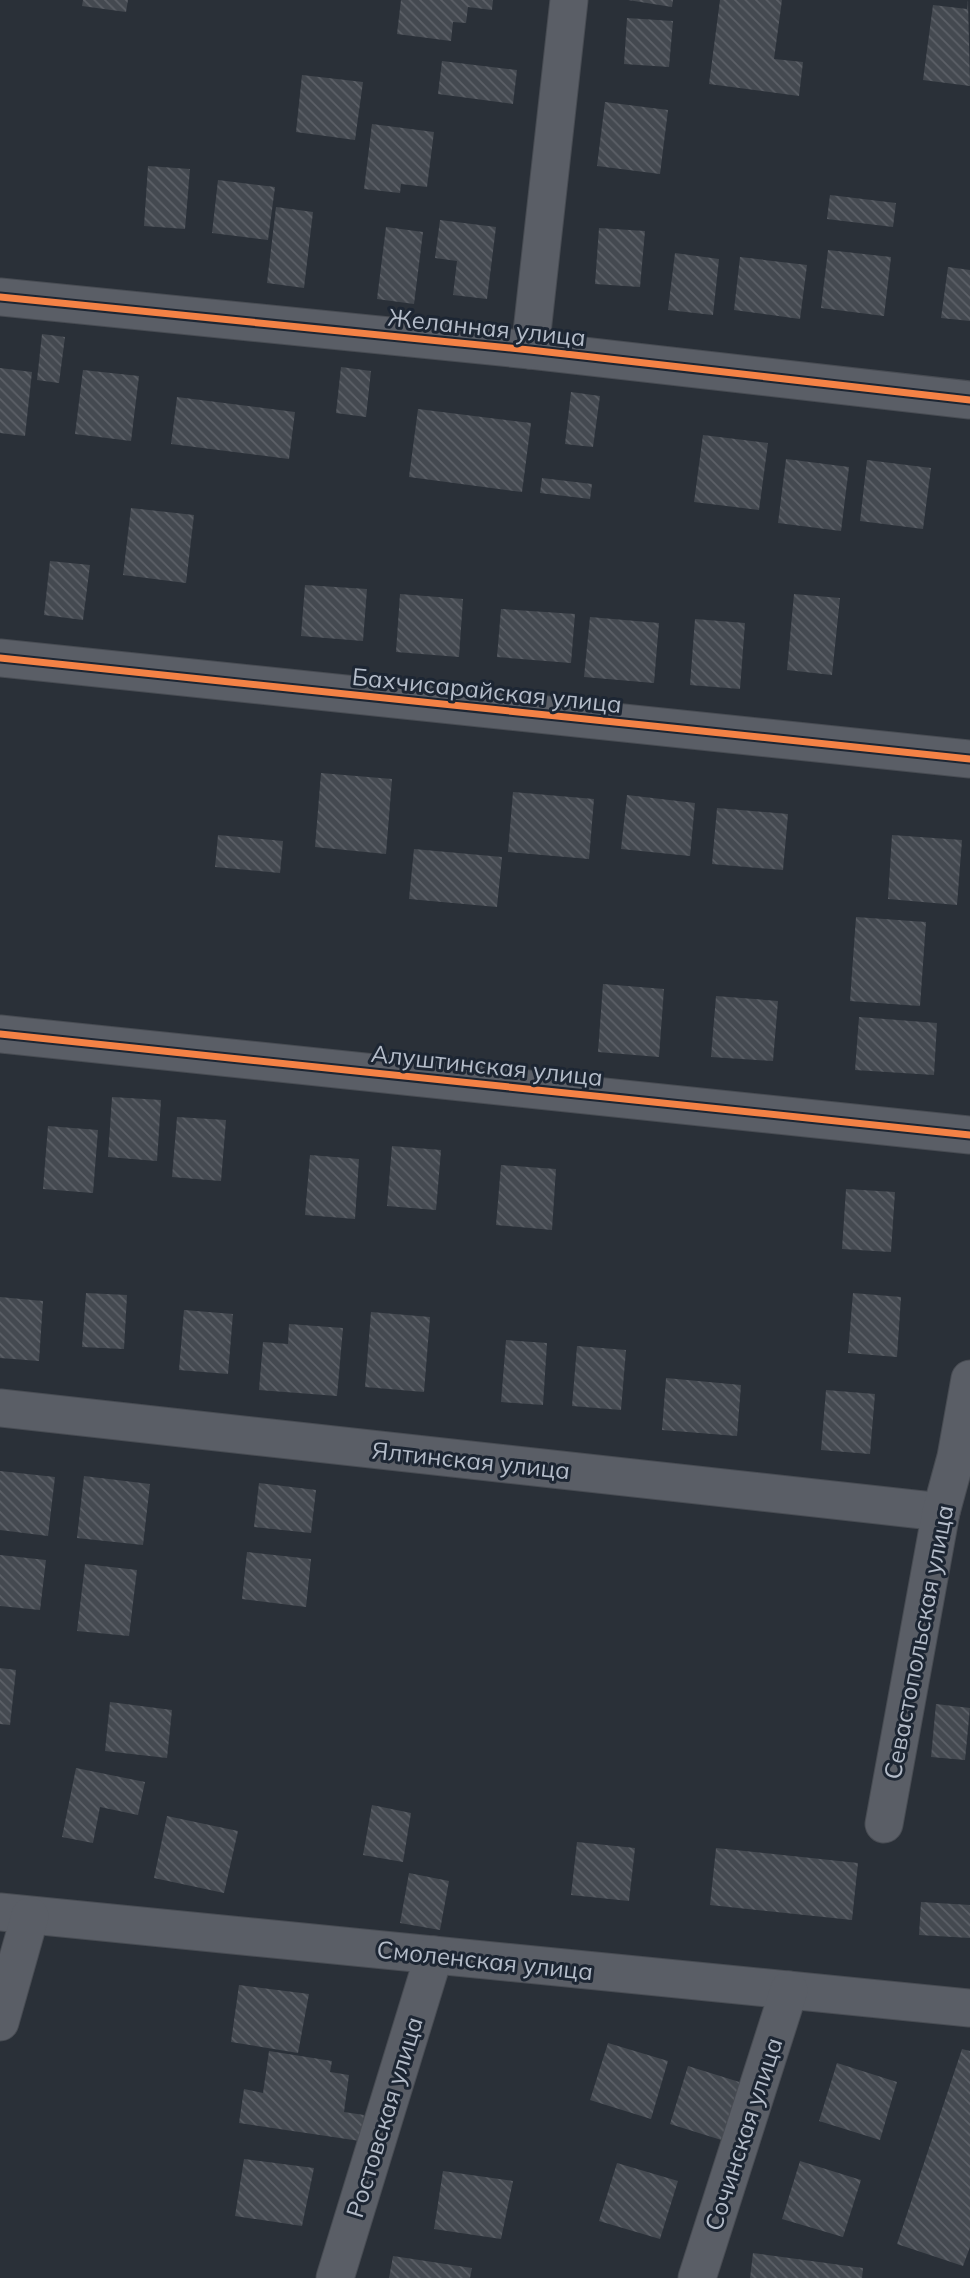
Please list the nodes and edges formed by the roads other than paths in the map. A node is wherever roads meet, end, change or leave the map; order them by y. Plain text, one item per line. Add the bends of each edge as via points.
1 (569, 0) edge
2 (0, 297) edge
3 (530, 350) junction
4 (970, 400) edge
5 (0, 658) edge
6 (970, 759) edge
7 (0, 1034) edge
8 (970, 1135) edge
9 (970, 1379) edge
10 (0, 1408) edge
11 (941, 1512) junction
12 (884, 1824) dead end
13 (15, 1914) edge
14 (434, 1955) junction
15 (789, 1990) junction
16 (970, 2007) edge
17 (0, 2022) edge
18 (335, 2278) edge
19 (697, 2278) edge

1 - 3 street
2 - 3 street, Желанная улица
3 - 4 street, Желанная улица
5 - 6 street, Бахчисарайская улица
7 - 8 street, Алуштинская улица
9 - 11 street, Севастопольская улица
10 - 11 street, Ялтинская улица
11 - 12 street, Севастопольская улица
13 - 14 street, Смоленская улица
13 - 17 street
14 - 15 street, Смоленская улица
14 - 18 street, Ростовская улица
15 - 16 street, Смоленская улица
15 - 19 street, Сочинская улица

